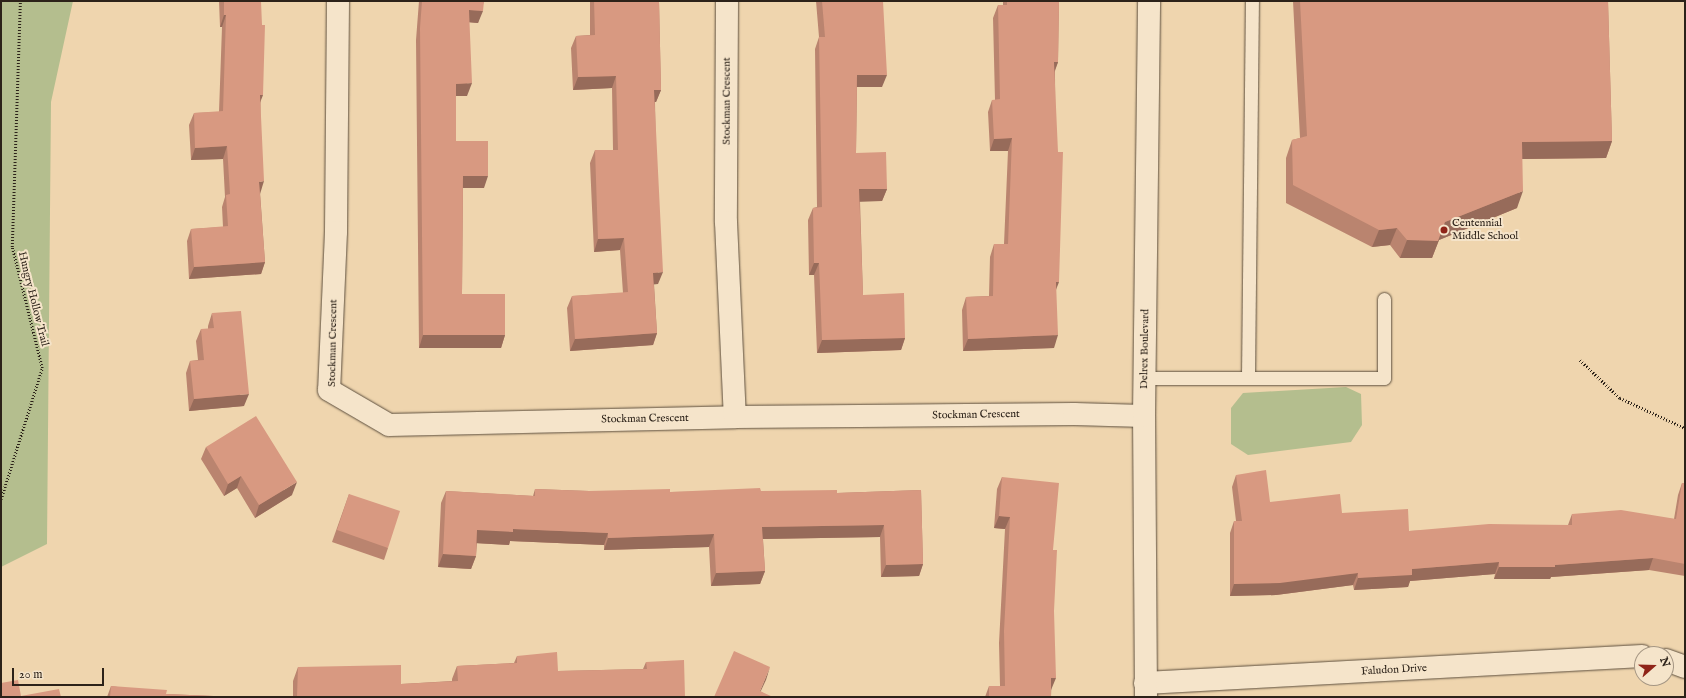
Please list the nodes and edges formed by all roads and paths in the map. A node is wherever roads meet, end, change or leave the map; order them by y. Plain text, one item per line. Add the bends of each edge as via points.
1 (20, 1) edge
2 (338, 1) edge
3 (727, 1) edge
4 (1149, 1) edge
5 (1252, 1) edge
6 (1384, 299) dead end
7 (1580, 360) dead end
8 (1248, 377) junction
9 (1144, 378) junction
10 (1144, 416) junction
11 (735, 417) junction
12 (1685, 428) edge
13 (1, 498) edge
14 (1634, 657) edge
15 (1674, 663) edge
16 (1685, 666) edge
17 (1146, 690) edge

1 - 13 path, Hungry Hollow Trail via 12,247 42,368
2 - 11 street, Stockman Crescent via 336,232 330,390 389,425
3 - 11 street, Stockman Crescent via 726,222
4 - 9 street, Delrex Boulevard
5 - 8 lane
6 - 8 lane via 1384,378
7 - 12 path via 1620,398
8 - 9 lane
9 - 10 street, Delrex Boulevard
10 - 11 street, Stockman Crescent via 1074,414
10 - 17 street, Delrex Boulevard
14 - 17 street, Faludon Drive
15 - 16 street

